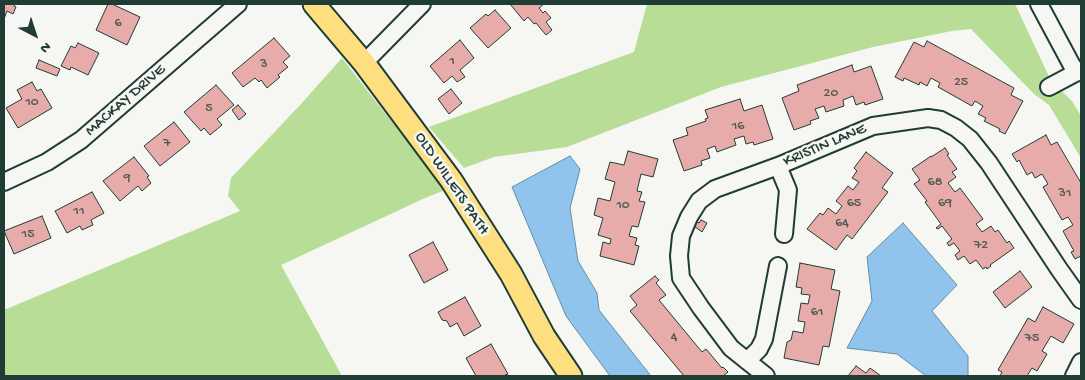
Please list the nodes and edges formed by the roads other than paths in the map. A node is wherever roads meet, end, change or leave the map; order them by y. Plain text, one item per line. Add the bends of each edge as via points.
1 (238, 4) edge
2 (314, 4) edge
3 (422, 4) edge
4 (1039, 4) edge
5 (364, 63) junction
6 (1079, 72) edge
7 (1049, 87) dead end
8 (778, 166) junction
9 (4, 182) edge
10 (784, 234) dead end
11 (778, 266) dead end
12 (1081, 300) edge
13 (747, 361) junction
14 (1081, 362) edge
15 (571, 376) edge
16 (766, 376) edge
17 (1074, 376) edge

1 - 9 street, MACKAY DRIVE via 81,140 47,162
2 - 5 main road, OLD WILLETS PATH
3 - 5 street
4 - 6 street
5 - 15 main road, OLD WILLETS PATH via 451,180
6 - 7 street
8 - 10 street via 788,190
8 - 12 street, KRISTIN LANE via 873,126 928,118 941,120 970,140 989,163
8 - 13 street, KRISTIN LANE via 707,195 699,201 680,236 681,278 731,348
11 - 13 street via 764,339
13 - 16 street, KRISTIN LANE
14 - 17 street

